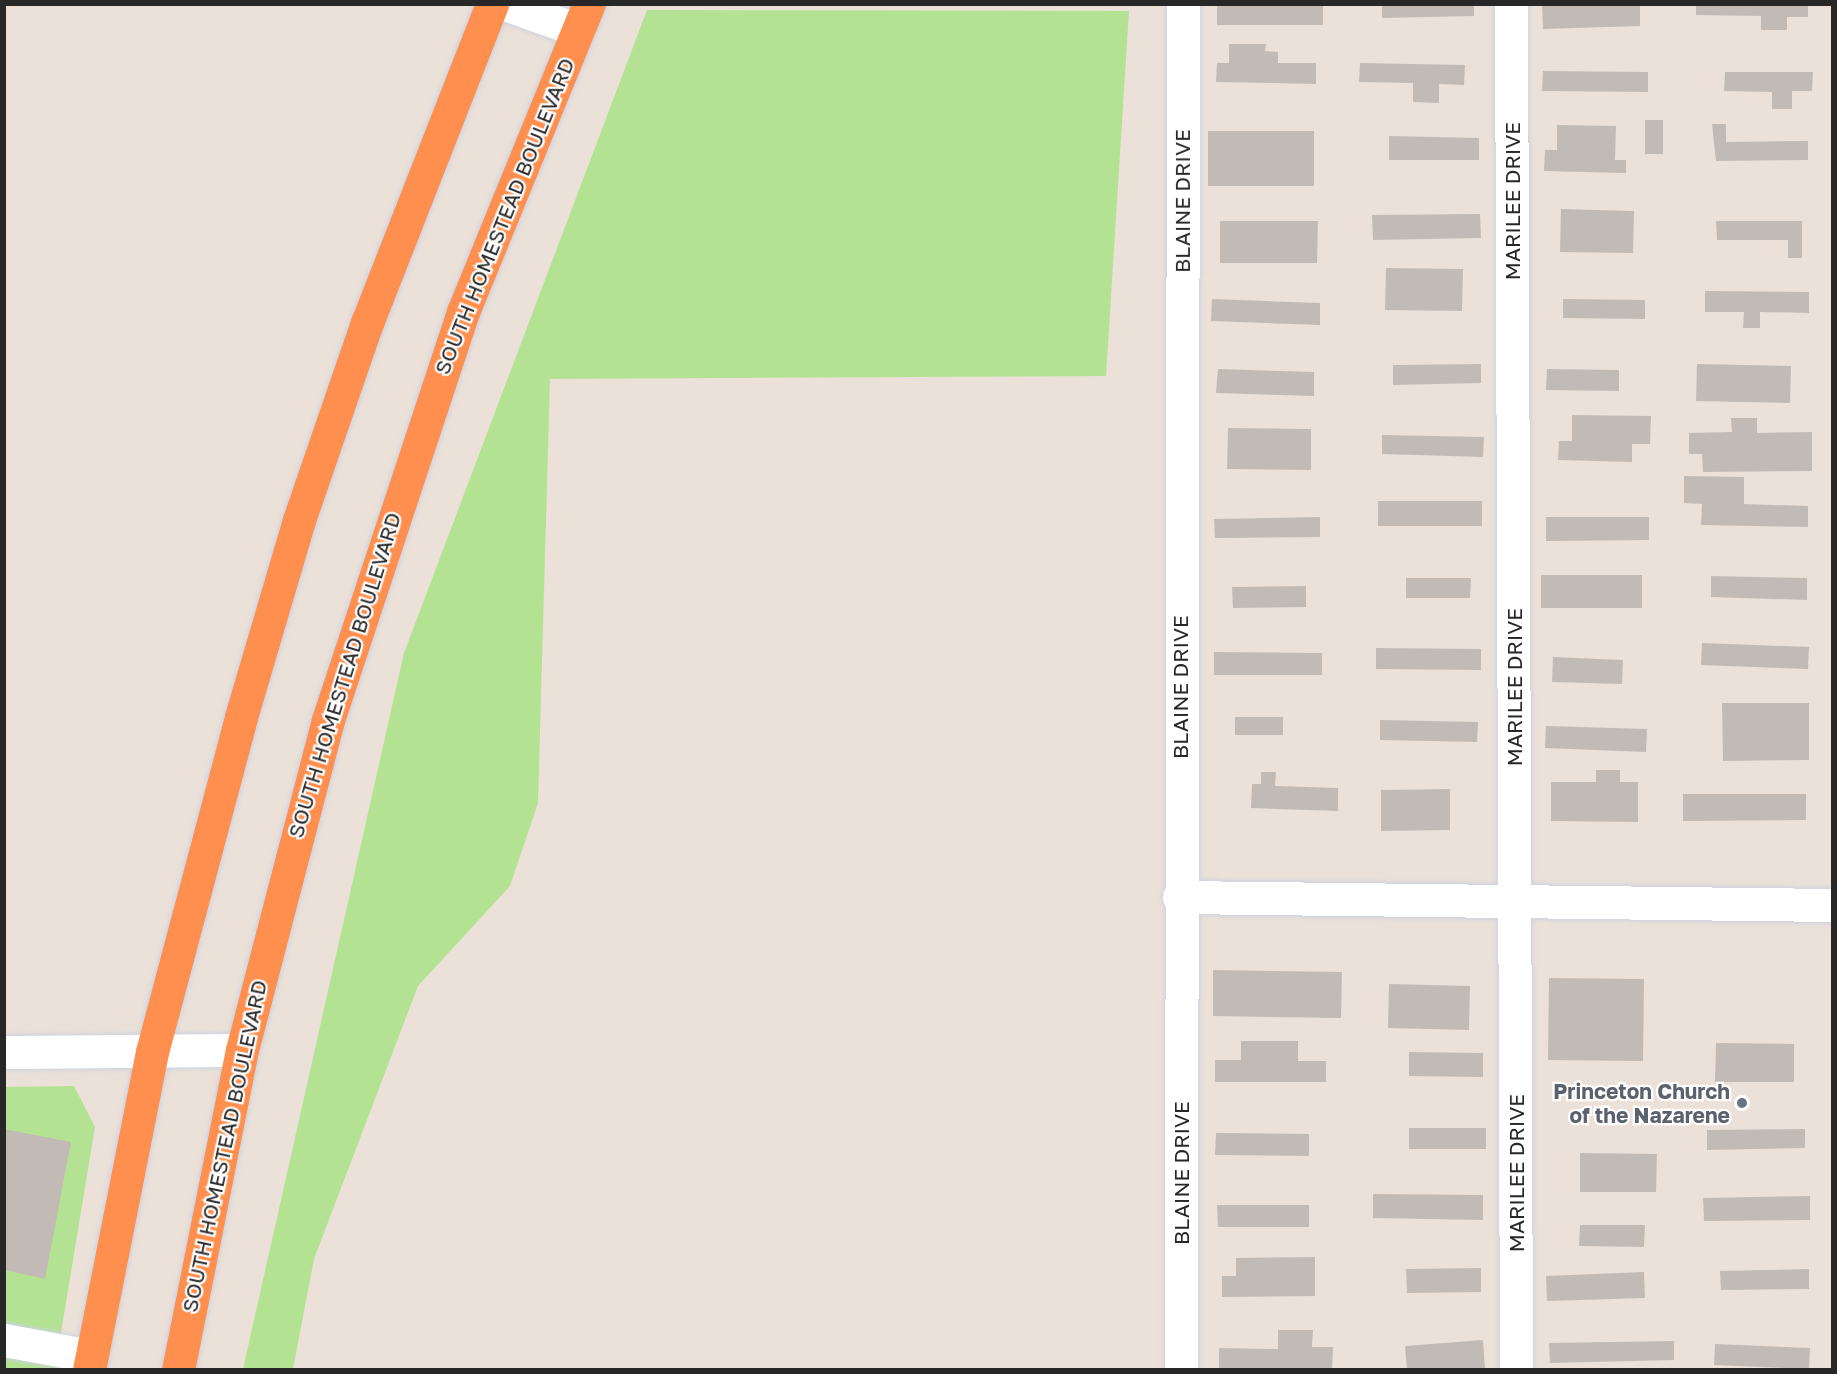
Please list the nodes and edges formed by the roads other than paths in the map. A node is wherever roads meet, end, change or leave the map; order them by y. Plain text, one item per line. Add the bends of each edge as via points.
1 (492, 4) edge
2 (505, 4) edge
3 (1183, 4) edge
4 (1511, 4) edge
5 (584, 17) edge
6 (1179, 897) junction
7 (1515, 899) junction
8 (1833, 904) edge
9 (242, 1050) junction
10 (4, 1052) edge
11 (152, 1052) junction
12 (4, 1340) edge
13 (90, 1363) edge
14 (178, 1370) edge
15 (1182, 1370) edge
16 (1516, 1370) edge

1 - 11 highway via 367,323 299,520
2 - 5 street
3 - 6 street, BLAINE DRIVE
4 - 7 street, MARILEE DRIVE
5 - 9 highway, SOUTH HOMESTEAD BOULEVARD via 513,180 389,521 322,743
6 - 7 street
6 - 15 street, BLAINE DRIVE
7 - 8 street
7 - 16 street, MARILEE DRIVE
9 - 11 street
9 - 14 highway, SOUTH HOMESTEAD BOULEVARD
10 - 11 street
11 - 13 highway
12 - 13 street

